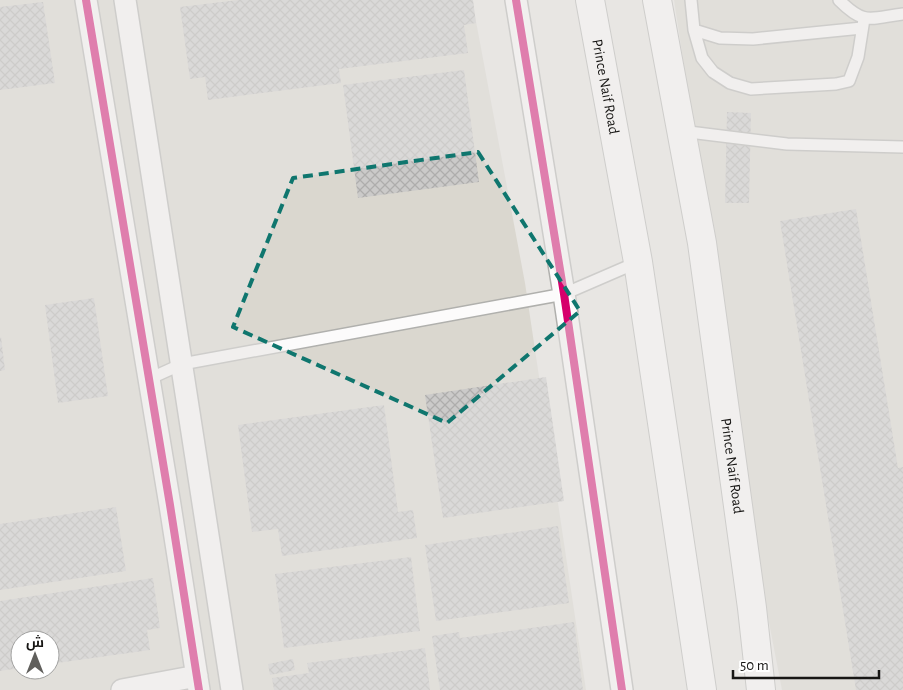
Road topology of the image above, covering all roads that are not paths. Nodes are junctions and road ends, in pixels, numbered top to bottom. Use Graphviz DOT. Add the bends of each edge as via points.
graph roads {
  1 [pos="86,0"];
  2 [pos="125,0"];
  3 [pos="516,0"];
  4 [pos="590,0"];
  5 [pos="657,0"];
  6 [pos="692,0"];
  7 [pos="839,0"];
  8 [pos="903,14"];
  9 [pos="863,23"];
  10 [pos="694,30"];
  11 [pos="681,131"];
  12 [pos="903,147"];
  13 [pos="638,262"];
  14 [pos="564,294"];
  15 [pos="182,364"];
  16 [pos="149,380"];
  17 [pos="198,683"];
  18 [pos="122,690"];
  19 [pos="232,690"];
  20 [pos="622,690"];
  21 [pos="702,690"];
  22 [pos="761,690"];
  1 -- 16 [label="street"];
  2 -- 15 [label="street"];
  3 -- 14 [label="street"];
  4 -- 13 [label="main road, Prince Naif Road"];
  5 -- 11 [label="main road, Prince Naif Road"];
  6 -- 10 [label="lane"];
  7 -- 9 [label="lane"];
  8 -- 9 [label="lane"];
  9 -- 10 [label="lane" via="753,39 720,38"];
  9 -- 10 [label="lane" via="858,57 849,81 751,89 730,83 713,72 702,58"];
  11 -- 12 [label="lane" via="787,144"];
  11 -- 22 [label="main road, Prince Naif Road" via="702,243"];
  13 -- 14 [label="lane"];
  13 -- 21 [label="main road, Prince Naif Road"];
  14 -- 15 [label="lane"];
  14 -- 20 [label="street"];
  15 -- 16 [label="lane"];
  15 -- 19 [label="street"];
  16 -- 17 [label="street"];
  17 -- 18 [label="street"];
}
